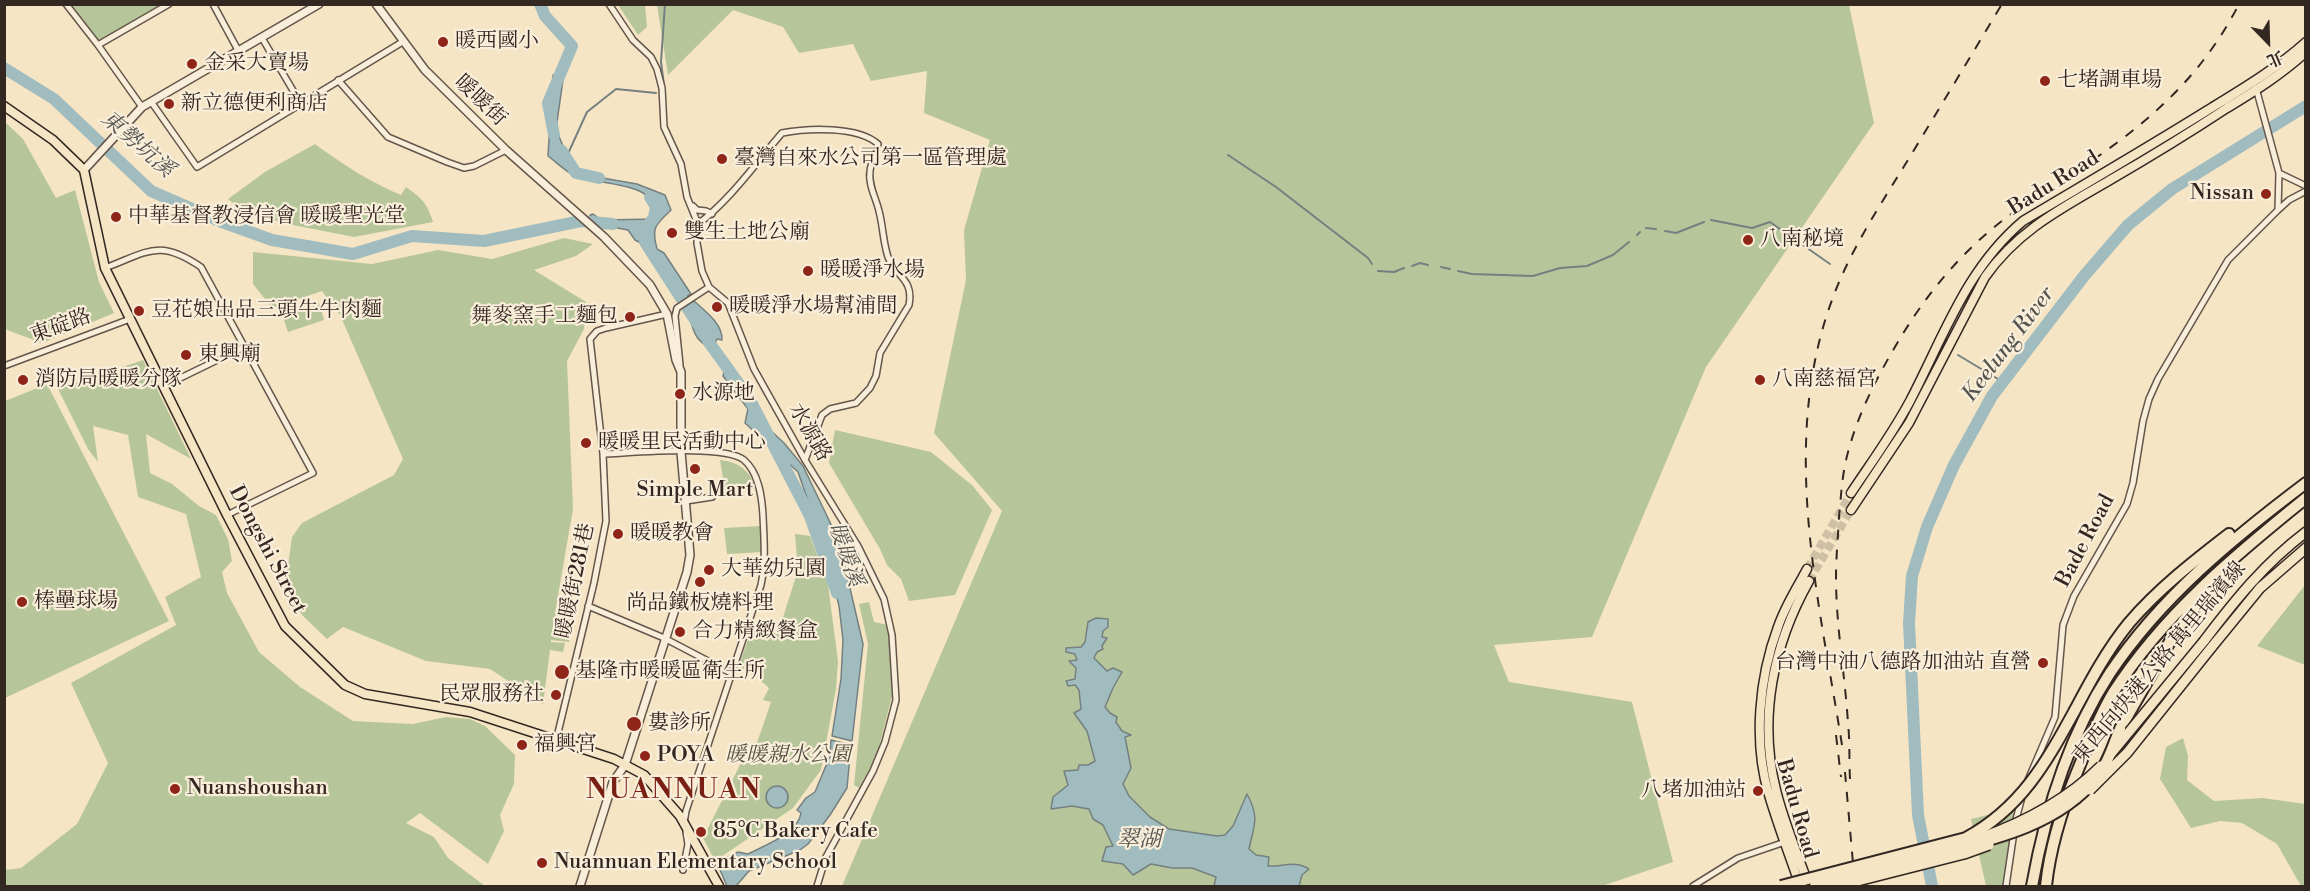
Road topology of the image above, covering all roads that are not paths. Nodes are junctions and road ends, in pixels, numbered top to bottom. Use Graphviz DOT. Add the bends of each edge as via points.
graph roads {
  1 [pos="66,4"];
  2 [pos="169,4"];
  3 [pos="213,4"];
  4 [pos="319,4"];
  5 [pos="376,4"];
  6 [pos="609,4"];
  7 [pos="262,39"];
  8 [pos="404,40"];
  9 [pos="2306,42"];
  10 [pos="98,45"];
  11 [pos="239,52"];
  12 [pos="2306,52"];
  13 [pos="338,80"];
  14 [pos="2255,85"];
  15 [pos="152,103"];
  16 [pos="301,104"];
  17 [pos="4,106"];
  18 [pos="142,107"];
  19 [pos="506,150"];
  20 [pos="87,167"];
  21 [pos="2279,172"];
  22 [pos="2306,186"];
  23 [pos="2306,191"];
  24 [pos="687,197"];
  25 [pos="2278,210"];
  26 [pos="712,214"];
  27 [pos="698,224"];
  28 [pos="105,268"];
  29 [pos="709,287"];
  30 [pos="667,314"];
  31 [pos="130,319"];
  32 [pos="244,347"];
  33 [pos="4,366"];
  34 [pos="681,372"];
  35 [pos="164,386"];
  36 [pos="681,452"];
  37 [pos="603,454"];
  38 [pos="804,460"];
  39 [pos="2306,483"];
  40 [pos="1851,493"];
  41 [pos="712,497"];
  42 [pos="2305,499"];
  43 [pos="686,501"];
  44 [pos="2282,501"];
  45 [pos="1851,510"];
  46 [pos="227,515"];
  47 [pos="2306,532"];
  48 [pos="2306,548"];
  49 [pos="1807,569"];
  50 [pos="1809,581"];
  51 [pos="588,606"];
  52 [pos="664,638"];
  53 [pos="2207,645"];
  54 [pos="731,673"];
  55 [pos="555,741"];
  56 [pos="625,765"];
  57 [pos="684,824"];
  58 [pos="1785,842"];
  59 [pos="683,870"];
  60 [pos="580,886"];
  61 [pos="719,886"];
  62 [pos="817,886"];
  63 [pos="1693,886"];
  64 [pos="1781,886"];
  65 [pos="1800,886"];
  66 [pos="1809,886"];
  67 [pos="1815,886"];
  68 [pos="1838,886"];
  69 [pos="2006,886"];
  70 [pos="2032,886"];
  71 [pos="2046,886"];
  1 -- 10 [label="street"];
  2 -- 10 [label="street"];
  3 -- 11 [label="street"];
  4 -- 7 [label="street"];
  5 -- 8 [label="street, 暖暖街"];
  6 -- 24 [label="street, 水源路" via="657,69 664,127 681,164"];
  7 -- 11 [label="street"];
  7 -- 16 [label="street"];
  8 -- 13 [label="street"];
  8 -- 19 [label="street, 暖暖街" via="425,70"];
  9 -- 14 [label="main road"];
  10 -- 18 [label="street"];
  11 -- 15 [label="street"];
  12 -- 14 [label="main road" via="2273,79"];
  13 -- 16 [label="street"];
  13 -- 19 [label="street" via="388,137 447,162 464,168 474,166"];
  14 -- 21 [label="street"];
  14 -- 40 [label="main road, Badu Road" via="2023,221 1994,249 1974,274 1909,403"];
  14 -- 45 [label="main road, Badu Road" via="2194,130 2049,216 1999,257 1984,277 1909,423"];
  15 -- 16 [label="street" via="196,167"];
  15 -- 18 [label="street"];
  17 -- 20 [label="main road"];
  18 -- 20 [label="street"];
  19 -- 30 [label="street, 暖暖街" via="604,237 650,285"];
  20 -- 28 [label="main road, Dongshi Street"];
  21 -- 22 [label="street"];
  21 -- 25 [label="street"];
  23 -- 25 [label="street, Bade Road"];
  24 -- 26 [label="street" via="697,210"];
  24 -- 27 [label="street, 水源路"];
  25 -- 69 [label="street, Bade Road" via="2228,260 2149,399 2127,504 2074,596 2063,625 2055,717 2022,798"];
  26 -- 27 [label="street"];
  26 -- 38 [label="street" via="782,133 837,130 871,138 878,144 870,180 889,258 909,284 909,305 880,353 876,376 864,397 822,415"];
  27 -- 29 [label="street, 水源路" via="702,271"];
  28 -- 31 [label="main road, Dongshi Street"];
  28 -- 32 [label="street" via="156,249 191,260 204,272"];
  29 -- 34 [label="street" via="677,308"];
  29 -- 38 [label="street, 水源路" via="728,303 754,369"];
  30 -- 34 [label="street, 暖暖街"];
  30 -- 37 [label="street, 暖暖街281巷" via="606,328 590,339"];
  31 -- 33 [label="street, 東碇路"];
  31 -- 35 [label="main road, Dongshi Street"];
  32 -- 35 [label="street"];
  32 -- 46 [label="street" via="313,472"];
  34 -- 36 [label="street, 暖暖街"];
  35 -- 46 [label="main road, Dongshi Street"];
  36 -- 37 [label="street"];
  36 -- 43 [label="street, 暖暖街"];
  36 -- 54 [label="street" via="739,456 752,469 759,486 765,565"];
  37 -- 51 [label="street, 暖暖街281巷" via="606,521"];
  38 -- 62 [label="street, 水源路" via="858,546 884,599 896,668 896,700 885,742 826,857"];
  39 -- 44 [label="highway"];
  41 -- 43 [label="street"];
  42 -- 67 [label="highway, bridge" via="2191,611 2120,729 2103,768 2073,800 2006,836"];
  42 -- 71 [label="highway" via="2178,610 2113,694 2071,788 2049,857"];
  43 -- 52 [label="street, 暖暖街" via="690,555"];
  44 -- 64 [label="highway, bridge" via="2262,509 2191,564 2129,623 2100,663 2036,778 1980,831 1966,838"];
  44 -- 70 [label="highway" via="2234,537 2181,588 2141,631 2110,674 2062,773"];
  46 -- 55 [label="main road, Dongshi Street" via="285,626 345,685 365,694 470,712"];
  47 -- 53 [label="highway, 東西向快速公路 萬里瑞濱線" via="2278,554 2236,598"];
  48 -- 53 [label="highway, 東西向快速公路 萬里瑞濱線"];
  49 -- 58 [label="main road, Badu Road" via="1778,626 1765,675 1760,720 1768,793"];
  50 -- 66 [label="main road, Badu Road" via="1785,629 1767,720 1776,791"];
  51 -- 52 [label="street"];
  51 -- 55 [label="street, 暖暖街281巷"];
  52 -- 54 [label="street"];
  52 -- 56 [label="street, 暖暖街"];
  53 -- 65 [label="highway, 東西向快速公路 萬里瑞濱線, bridge" via="2099,768 2061,800 2002,830 1968,842"];
  53 -- 68 [label="highway, 東西向快速公路 萬里瑞濱線, bridge" via="2114,768 2062,812 2029,830 1964,854"];
  54 -- 57 [label="street"];
  55 -- 56 [label="main road, Dongshi Street"];
  56 -- 57 [label="main road, Dongshi Street" via="644,775"];
  56 -- 60 [label="street, 暖暖街" via="613,782"];
  57 -- 59 [label="street" via="688,844"];
  57 -- 61 [label="main road, Dongshi Street"];
  58 -- 63 [label="street" via="1738,858"];
  58 -- 65 [label="main road, Badu Road"];
}
